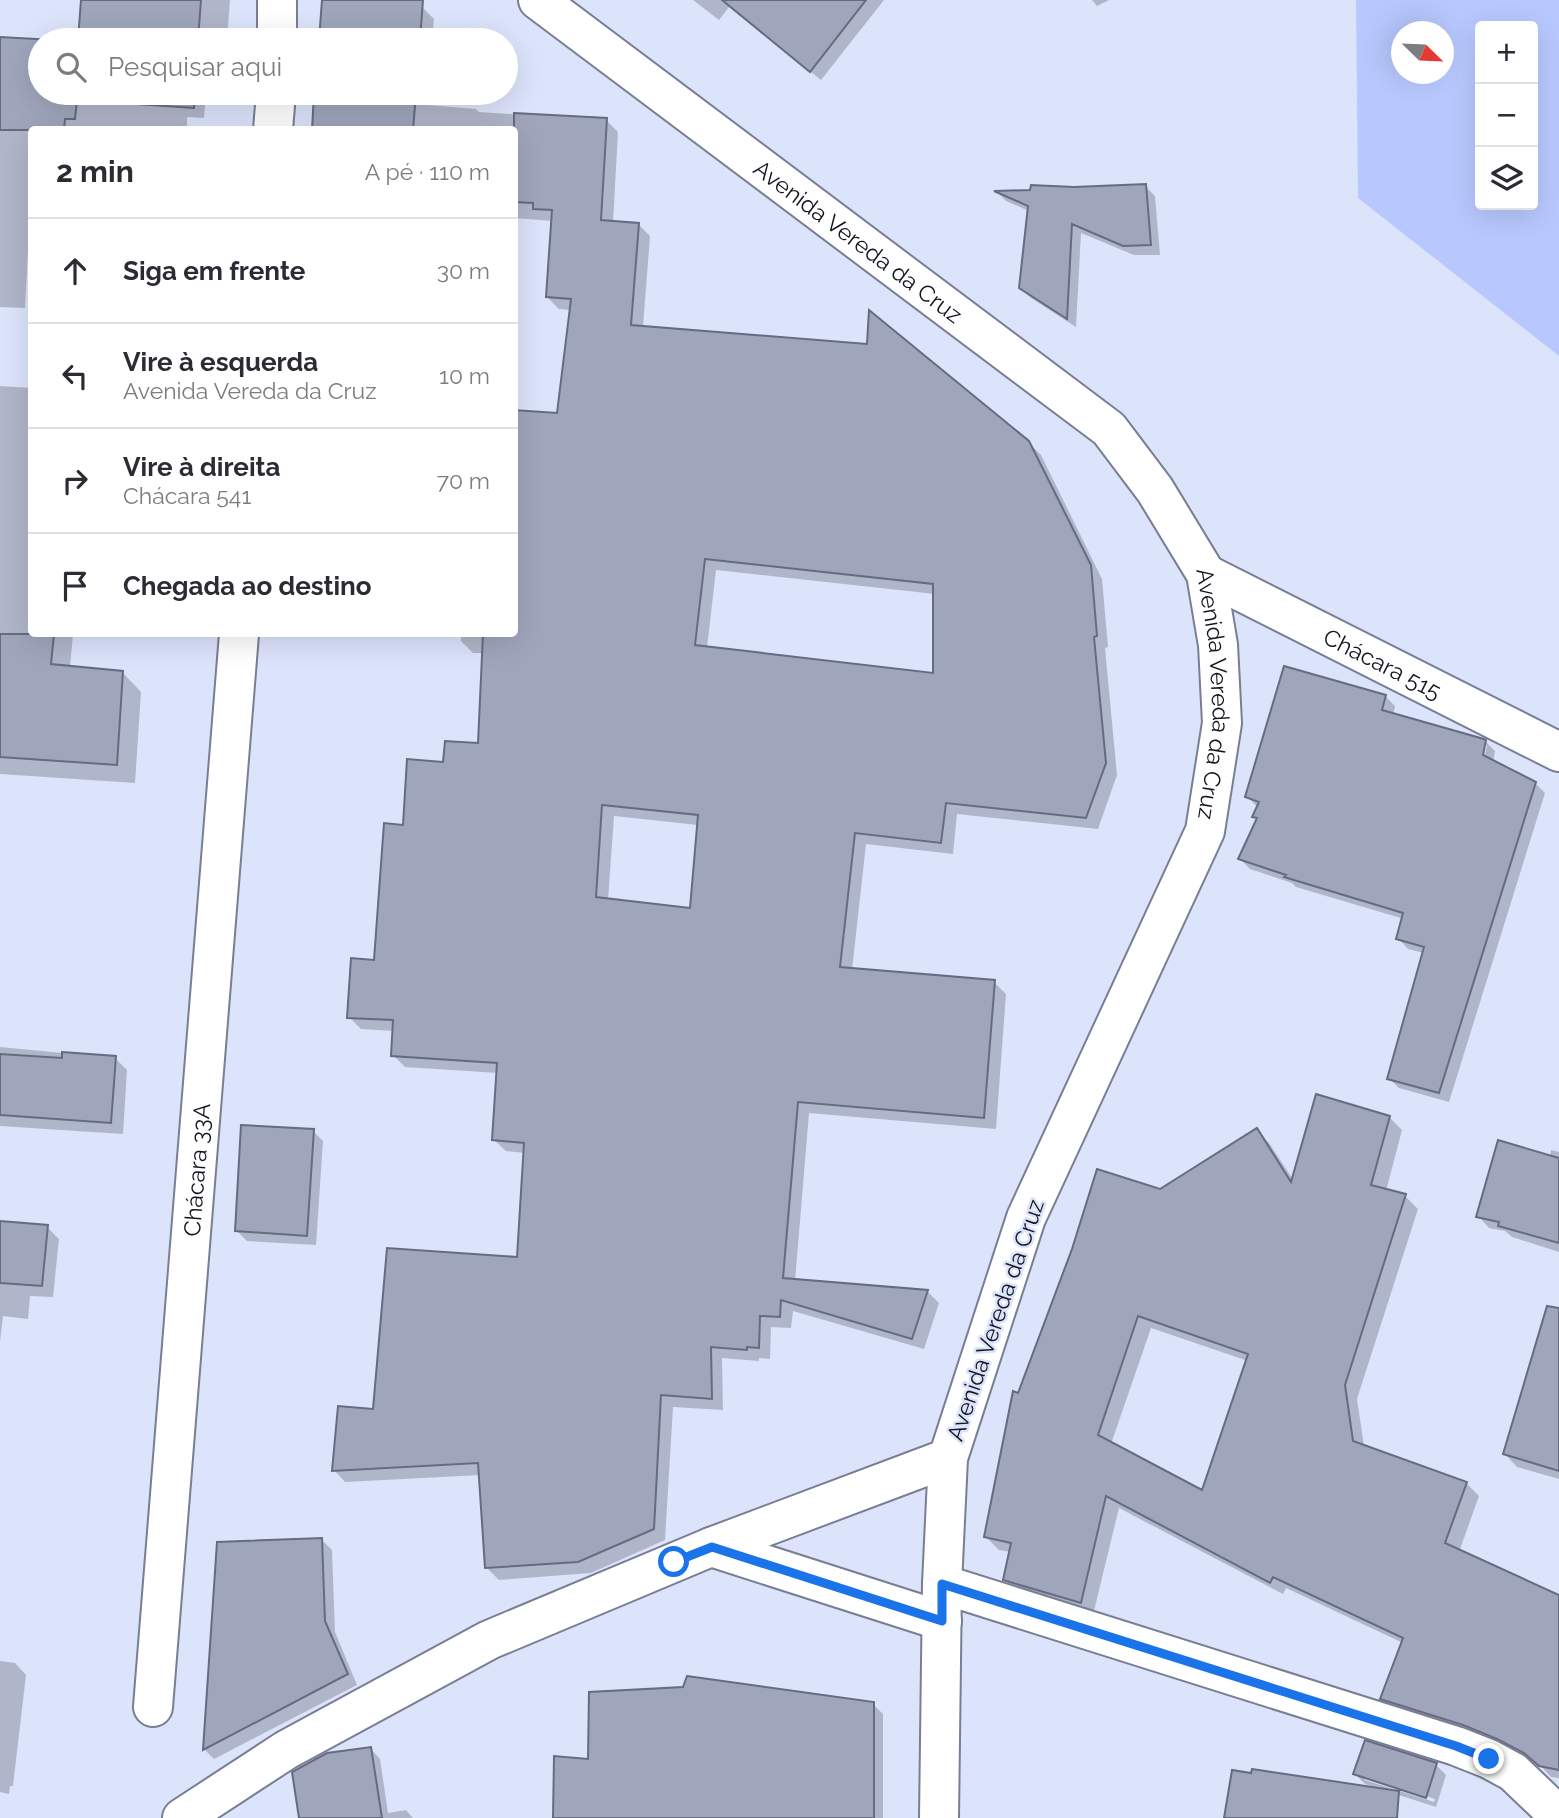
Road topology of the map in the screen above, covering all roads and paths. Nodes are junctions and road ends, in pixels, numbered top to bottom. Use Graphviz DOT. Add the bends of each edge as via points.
graph roads {
  1 [pos="276,0"];
  2 [pos="538,0"];
  3 [pos="277,28"];
  4 [pos="275,105"];
  5 [pos="273,126"];
  6 [pos="1206,574"];
  7 [pos="239,637"];
  8 [pos="1559,752"];
  9 [pos="948,1458"];
  10 [pos="712,1547"];
  11 [pos="942,1603"];
  12 [pos="153,1707"];
  13 [pos="1559,1816"];
  14 [pos="182,1818"];
  15 [pos="939,1818"];
  1 -- 3 [label="street"];
  2 -- 6 [label="street, Avenida Vereda da Cruz" via="1109,429 1155,490"];
  4 -- 5 [label="street"];
  6 -- 8 [label="street, Chácara 515"];
  6 -- 9 [label="street, Avenida Vereda da Cruz" via="1218,645 1222,723 1205,831 1026,1218"];
  7 -- 12 [label="street, Chácara 33A"];
  9 -- 10 [label="street"];
  9 -- 11 [label="street, Avenida Vereda da Cruz"];
  10 -- 11 [label="street"];
  10 -- 14 [label="street" via="489,1640 286,1750"];
  11 -- 13 [label="street" via="1456,1746 1513,1772"];
  11 -- 15 [label="street, Avenida Vereda da Cruz"];
}
